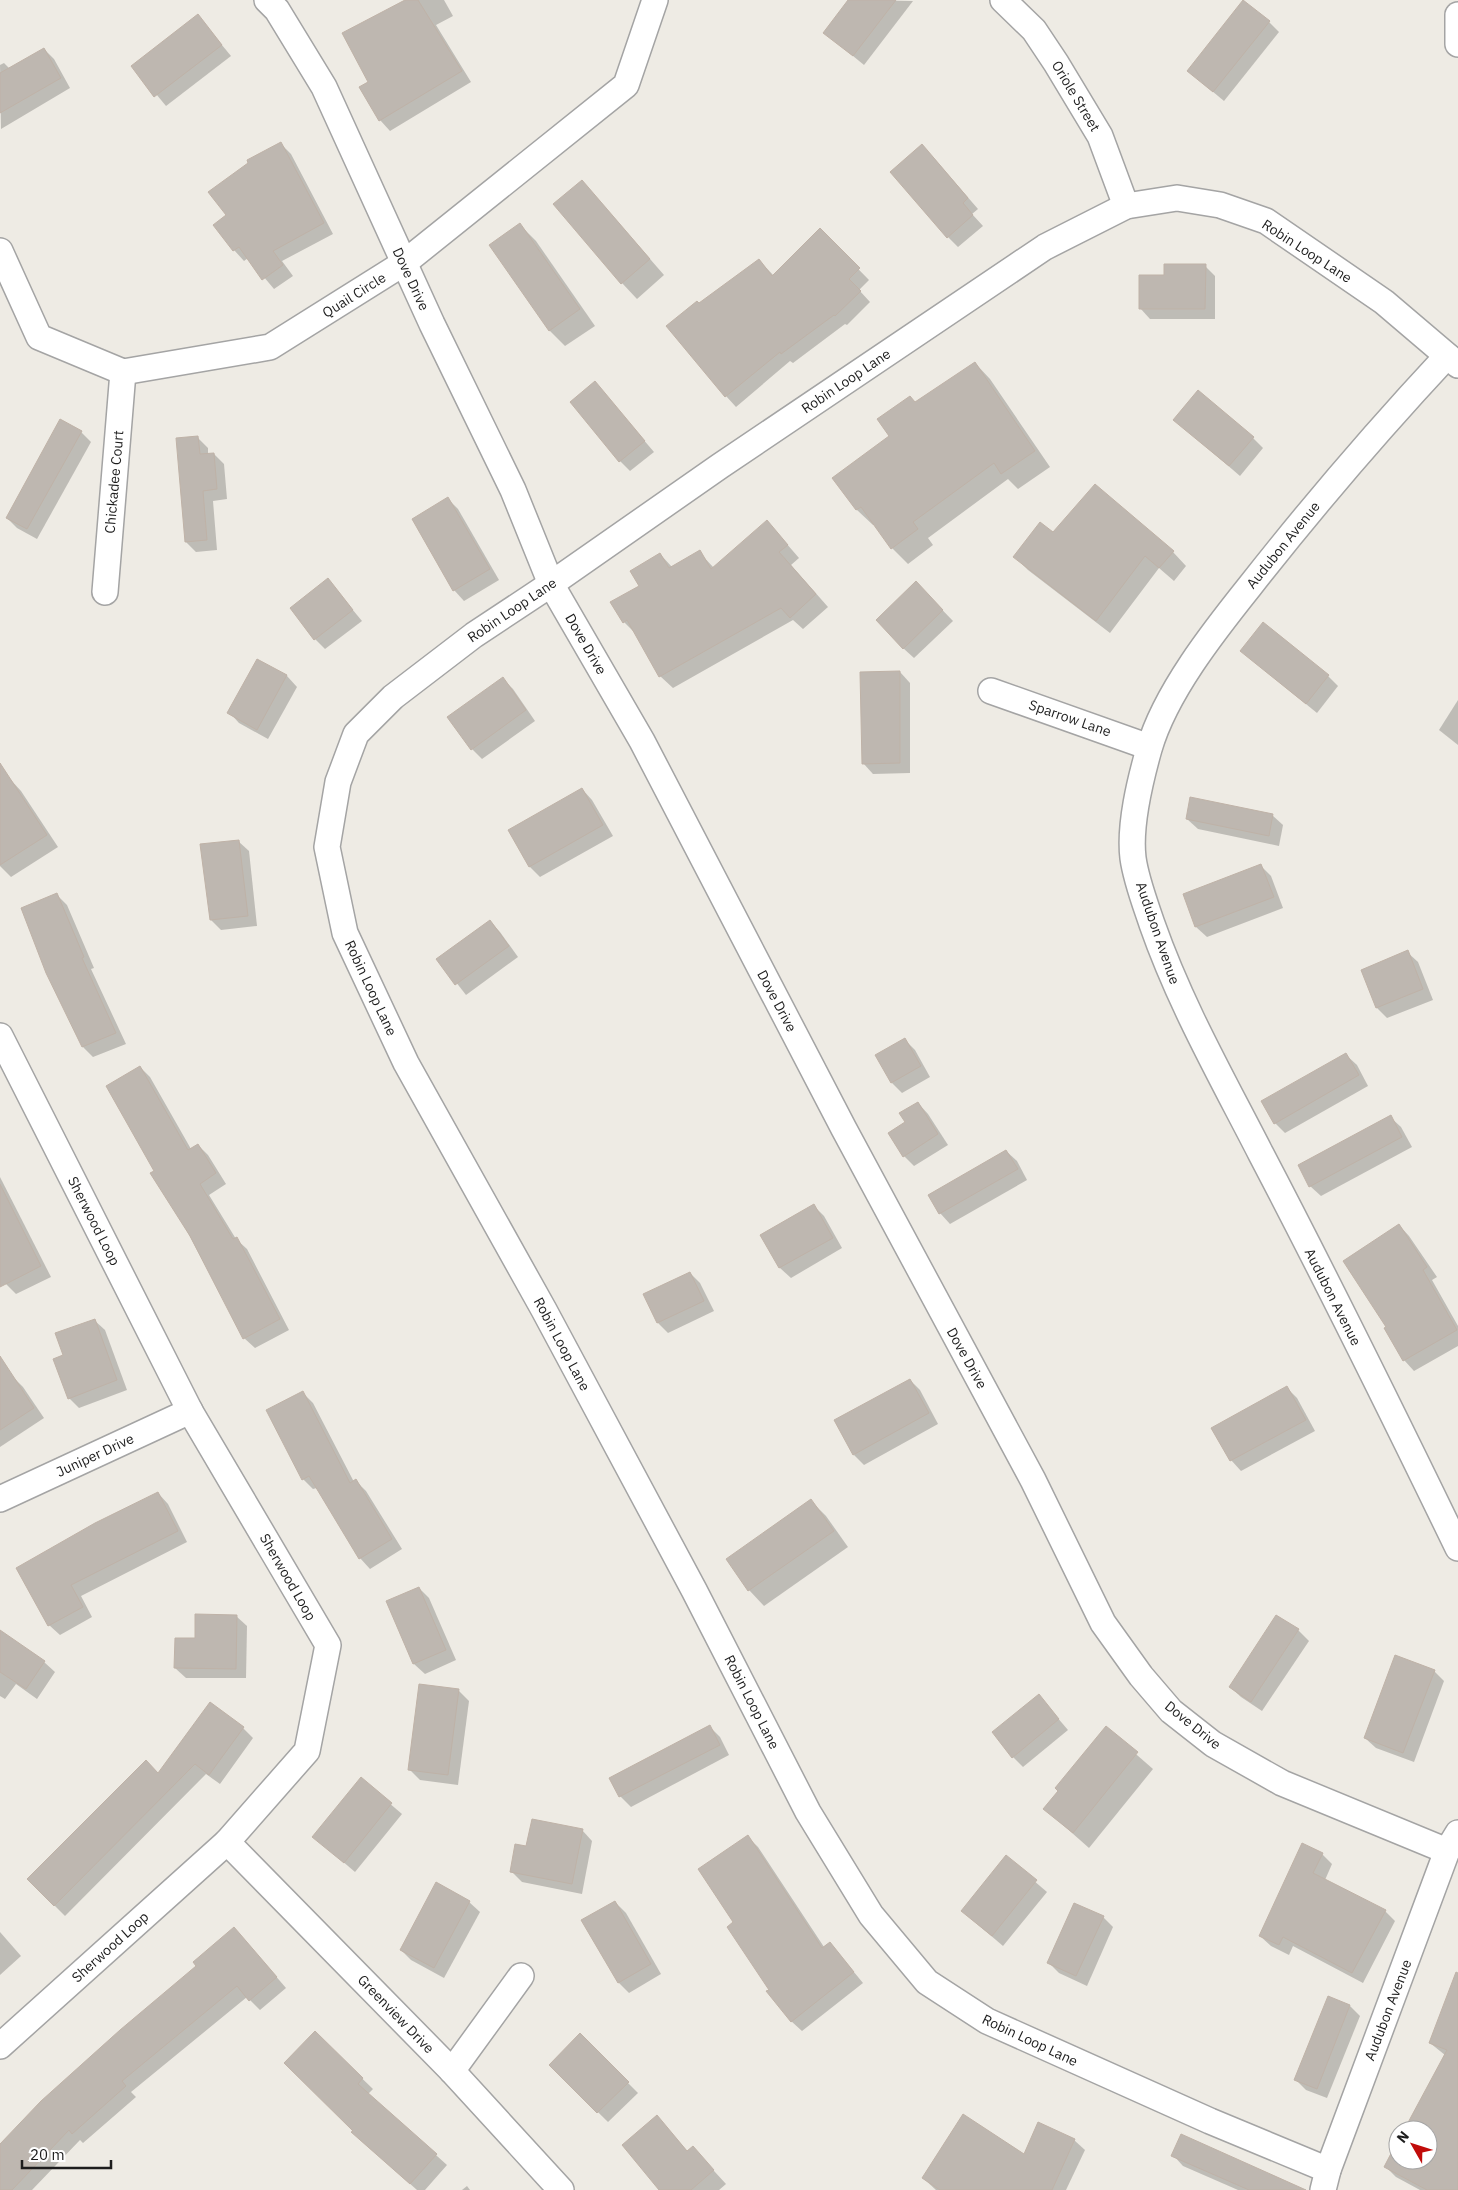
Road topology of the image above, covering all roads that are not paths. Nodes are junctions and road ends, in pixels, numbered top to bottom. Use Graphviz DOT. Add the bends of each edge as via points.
graph roads {
  1 [pos="267,0"];
  2 [pos="655,0"];
  3 [pos="1003,0"];
  4 [pos="1458,15"];
  5 [pos="1458,44"];
  6 [pos="1126,206"];
  7 [pos="0,251"];
  8 [pos="404,263"];
  9 [pos="1452,361"];
  10 [pos="123,372"];
  11 [pos="551,584"];
  12 [pos="105,592"];
  13 [pos="991,691"];
  14 [pos="1149,747"];
  15 [pos="0,1036"];
  16 [pos="190,1411"];
  17 [pos="0,1499"];
  18 [pos="1458,1548"];
  19 [pos="227,1842"];
  20 [pos="1453,1842"];
  21 [pos="521,1976"];
  22 [pos="0,2046"];
  23 [pos="452,2071"];
  24 [pos="1325,2180"];
  25 [pos="560,2190"];
  1 -- 8 [label="street, Dove Drive" via="277,10 324,87"];
  2 -- 8 [label="street, Quail Circle" via="626,85"];
  3 -- 6 [label="street, Oriole Street" via="1034,30 1100,136"];
  4 -- 5 [label="street"];
  6 -- 9 [label="street, Robin Loop Lane" via="1177,198 1220,205 1266,221 1384,302"];
  6 -- 11 [label="street, Robin Loop Lane" via="1045,247"];
  7 -- 10 [label="street" via="39,337"];
  8 -- 10 [label="street, Quail Circle" via="270,347"];
  8 -- 11 [label="street, Dove Drive" via="513,490"];
  9 -- 14 [label="street, Audubon Avenue" via="1405,400 1284,542 1209,638 1166,708"];
  10 -- 12 [label="street, Chickadee Court"];
  11 -- 20 [label="street, Dove Drive" via="634,727 862,1163 1033,1480 1103,1623 1141,1676 1171,1711 1213,1744 1282,1783"];
  11 -- 24 [label="street, Robin Loop Lane" via="474,635 393,697 356,734 338,782 327,847 345,934 406,1063 544,1310 808,1812 871,1915 927,1982 987,2021 1210,2121"];
  13 -- 14 [label="street, Sparrow Lane"];
  14 -- 18 [label="street, Audubon Avenue" via="1132,829 1133,859 1159,944 1207,1052 1414,1454"];
  15 -- 16 [label="street, Sherwood Loop"];
  16 -- 17 [label="street, Juniper Drive"];
  16 -- 19 [label="street, Sherwood Loop" via="328,1645 307,1751"];
  19 -- 22 [label="street, Sherwood Loop"];
  19 -- 23 [label="street, Greenview Drive"];
  20 -- 24 [label="street, Audubon Avenue"];
  21 -- 23 [label="street"];
  23 -- 25 [label="street, Greenview Drive"];
}
